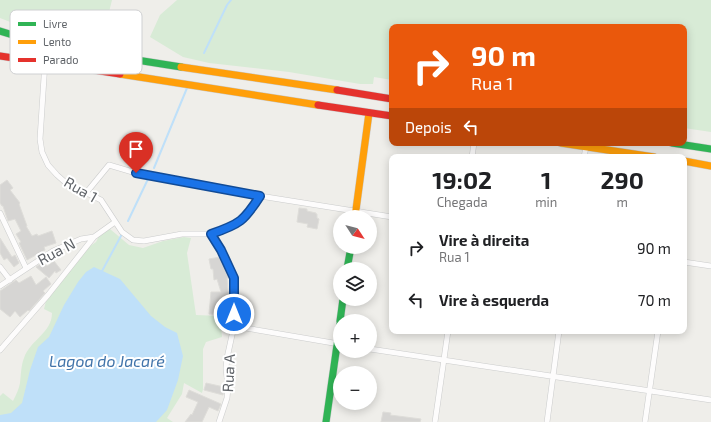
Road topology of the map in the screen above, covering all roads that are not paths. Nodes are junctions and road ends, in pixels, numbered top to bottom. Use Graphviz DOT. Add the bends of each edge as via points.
graph roads {
  1 [pos="0,30"];
  2 [pos="10,33"];
  3 [pos="0,56"];
  4 [pos="10,57"];
  5 [pos="142,61"];
  6 [pos="44,74"];
  7 [pos="121,74"];
  8 [pos="389,99"];
  9 [pos="369,113"];
  10 [pos="389,116"];
  11 [pos="687,145"];
  12 [pos="580,146"];
  13 [pos="586,147"];
  14 [pos="711,149"];
  15 [pos="585,154"];
  16 [pos="634,154"];
  17 [pos="687,162"];
  18 [pos="711,166"];
  19 [pos="86,193"];
  20 [pos="260,196"];
  21 [pos="334,210"];
  22 [pos="356,210"];
  23 [pos="0,214"];
  24 [pos="377,216"];
  25 [pos="389,217"];
  26 [pos="115,222"];
  27 [pos="211,234"];
  28 [pos="94,237"];
  29 [pos="687,262"];
  30 [pos="711,266"];
  31 [pos="0,267"];
  32 [pos="26,268"];
  33 [pos="10,280"];
  34 [pos="0,286"];
  35 [pos="234,326"];
  36 [pos="448,334"];
  37 [pos="559,334"];
  38 [pos="658,334"];
  39 [pos="333,343"];
  40 [pos="0,350"];
  41 [pos="377,350"];
  42 [pos="337,358"];
  43 [pos="444,360"];
  44 [pos="553,376"];
  45 [pos="650,390"];
  46 [pos="711,400"];
  47 [pos="220,422"];
  48 [pos="326,422"];
  49 [pos="435,422"];
  50 [pos="547,422"];
  51 [pos="645,422"];
  1 -- 2 [label="main road"];
  3 -- 4 [label="main road"];
  5 -- 8 [label="main road"];
  6 -- 19 [label="street, Rua 1" via="40,139 42,152 57,176"];
  7 -- 9 [label="main road"];
  9 -- 10 [label="main road"];
  9 -- 22 [label="main road"];
  11 -- 14 [label="main road"];
  12 -- 13 [label="main road"];
  13 -- 15 [label="street"];
  13 -- 16 [label="main road"];
  17 -- 18 [label="main road"];
  19 -- 20 [label="street" via="109,165 136,173"];
  19 -- 26 [label="street, Rua 1" via="101,200"];
  20 -- 21 [label="street"];
  20 -- 27 [label="street, Rua 1" via="239,223"];
  23 -- 32 [label="street"];
  24 -- 25 [label="street"];
  26 -- 27 [label="street, Rua 1" via="122,232 133,240 144,241 182,234"];
  26 -- 28 [label="street, Rua N"];
  27 -- 35 [label="street, Rua A" via="234,278"];
  28 -- 32 [label="street, Rua N" via="80,238 52,251"];
  28 -- 40 [label="street"];
  29 -- 30 [label="street"];
  31 -- 33 [label="street"];
  32 -- 33 [label="street, Rua N"];
  33 -- 34 [label="street, Rua N"];
  35 -- 39 [label="street"];
  35 -- 47 [label="street, Rua A" via="226,368 227,398"];
  36 -- 43 [label="street"];
  37 -- 44 [label="street"];
  38 -- 45 [label="street"];
  41 -- 43 [label="street"];
  42 -- 48 [label="main road"];
  43 -- 44 [label="street"];
  43 -- 49 [label="street"];
  44 -- 45 [label="street"];
  44 -- 50 [label="street"];
  45 -- 46 [label="street"];
  45 -- 51 [label="street"];
}
